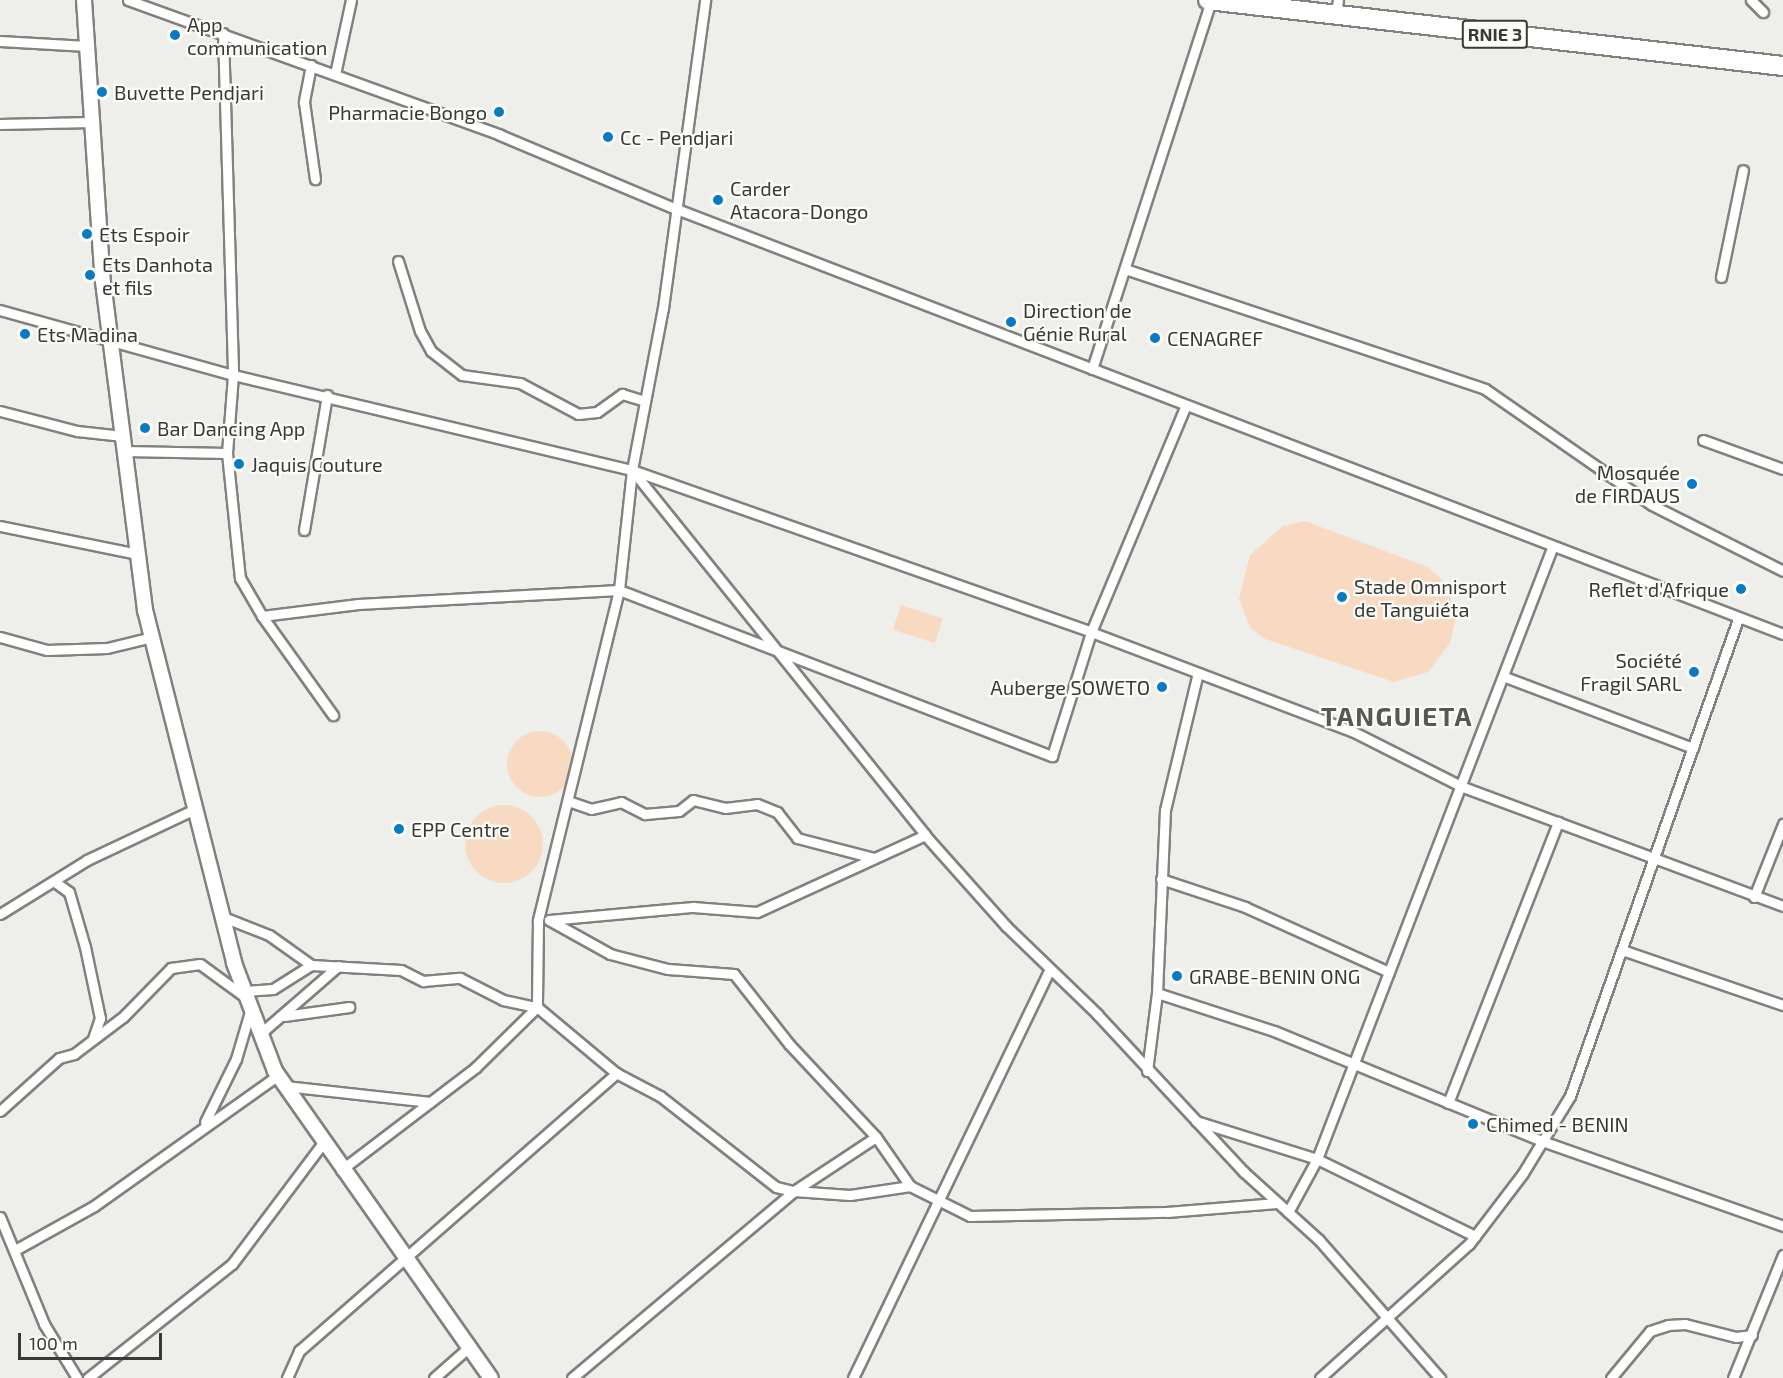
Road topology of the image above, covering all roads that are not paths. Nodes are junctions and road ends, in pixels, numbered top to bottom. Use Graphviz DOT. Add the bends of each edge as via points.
graph roads {
  1 [pos="84,0"];
  2 [pos="128,0"];
  3 [pos="351,0"];
  4 [pos="705,0"];
  5 [pos="1210,0"];
  6 [pos="1751,0"];
  7 [pos="1336,8"];
  8 [pos="1763,12"];
  9 [pos="223,33"];
  10 [pos="0,41"];
  11 [pos="87,46"];
  12 [pos="311,65"];
  13 [pos="1783,66"];
  14 [pos="335,74"];
  15 [pos="92,122"];
  16 [pos="0,124"];
  17 [pos="1743,170"];
  18 [pos="315,178"];
  19 [pos="674,208"];
  20 [pos="398,261"];
  21 [pos="1128,270"];
  22 [pos="1721,277"];
  23 [pos="0,310"];
  24 [pos="112,342"];
  25 [pos="1092,369"];
  26 [pos="233,375"];
  27 [pos="327,395"];
  28 [pos="645,401"];
  29 [pos="1186,405"];
  30 [pos="0,411"];
  31 [pos="123,436"];
  32 [pos="1703,440"];
  33 [pos="125,451"];
  34 [pos="227,453"];
  35 [pos="1783,469"];
  36 [pos="632,470"];
  37 [pos="0,526"];
  38 [pos="304,530"];
  39 [pos="1552,548"];
  40 [pos="138,554"];
  41 [pos="1783,571"];
  42 [pos="619,590"];
  43 [pos="262,616"];
  44 [pos="1738,619"];
  45 [pos="1091,632"];
  46 [pos="1783,634"];
  47 [pos="0,637"];
  48 [pos="152,638"];
  49 [pos="771,644"];
  50 [pos="1198,674"];
  51 [pos="1505,677"];
  52 [pos="333,715"];
  53 [pos="1693,748"];
  54 [pos="1464,787"];
  55 [pos="568,801"];
  56 [pos="195,809"];
  57 [pos="1558,822"];
  58 [pos="1783,824"];
  59 [pos="925,835"];
  60 [pos="1656,857"];
  61 [pos="875,858"];
  62 [pos="1161,879"];
  63 [pos="55,882"];
  64 [pos="1754,897"];
  65 [pos="1783,906"];
  66 [pos="0,914"];
  67 [pos="223,917"];
  68 [pos="549,920"];
  69 [pos="538,921"];
  70 [pos="1622,951"];
  71 [pos="311,965"];
  72 [pos="338,966"];
  73 [pos="1048,972"];
  74 [pos="1389,972"];
  75 [pos="1157,993"];
  76 [pos="248,999"];
  77 [pos="1783,1005"];
  78 [pos="349,1007"];
  79 [pos="537,1007"];
  80 [pos="284,1016"];
  81 [pos="261,1033"];
  82 [pos="92,1041"];
  83 [pos="1351,1065"];
  84 [pos="1147,1071"];
  85 [pos="616,1073"];
  86 [pos="281,1081"];
  87 [pos="430,1102"];
  88 [pos="1448,1103"];
  89 [pos="0,1111"];
  90 [pos="1194,1120"];
  91 [pos="204,1124"];
  92 [pos="876,1137"];
  93 [pos="1542,1141"];
  94 [pos="323,1143"];
  95 [pos="1317,1159"];
  96 [pos="341,1170"];
  97 [pos="910,1186"];
  98 [pos="794,1191"];
  99 [pos="938,1202"];
  100 [pos="1277,1203"];
  101 [pos="1288,1212"];
  102 [pos="0,1217"];
  103 [pos="1783,1226"];
  104 [pos="1475,1236"];
  105 [pos="15,1250"];
  106 [pos="1783,1255"];
  107 [pos="406,1258"];
  108 [pos="1385,1316"];
  109 [pos="1752,1335"];
  110 [pos="468,1348"];
  111 [pos="77,1378"];
  112 [pos="88,1378"];
  113 [pos="287,1378"];
  114 [pos="434,1378"];
  115 [pos="491,1378"];
  116 [pos="572,1378"];
  117 [pos="853,1378"];
  118 [pos="1320,1378"];
  119 [pos="1440,1378"];
  120 [pos="1611,1378"];
  121 [pos="1733,1378"];
  1 -- 11 [label="street"];
  2 -- 9 [label="street"];
  3 -- 14 [label="street"];
  4 -- 19 [label="street"];
  5 -- 7 [label="highway, RNIE 3"];
  5 -- 21 [label="street"];
  6 -- 8 [label="street"];
  7 -- 13 [label="highway, RNIE 3"];
  9 -- 12 [label="street"];
  9 -- 26 [label="street"];
  10 -- 11 [label="street"];
  11 -- 15 [label="street"];
  12 -- 14 [label="street"];
  12 -- 18 [label="street" via="304,102"];
  14 -- 19 [label="street" via="500,135"];
  15 -- 16 [label="street"];
  15 -- 24 [label="street"];
  17 -- 22 [label="street"];
  19 -- 25 [label="street"];
  19 -- 28 [label="street"];
  20 -- 28 [label="street" via="420,331 431,351 462,375 520,383 578,414 597,412 622,394"];
  21 -- 25 [label="street"];
  21 -- 41 [label="street" via="1485,389 1652,505"];
  23 -- 24 [label="street"];
  24 -- 26 [label="street"];
  24 -- 31 [label="street"];
  25 -- 29 [label="street"];
  26 -- 27 [label="street"];
  26 -- 34 [label="street"];
  27 -- 36 [label="street"];
  27 -- 38 [label="street"];
  28 -- 36 [label="street"];
  29 -- 39 [label="street"];
  29 -- 45 [label="street"];
  30 -- 31 [label="street" via="77,431"];
  31 -- 33 [label="street"];
  32 -- 35 [label="street"];
  33 -- 34 [label="street"];
  33 -- 40 [label="street"];
  34 -- 43 [label="street" via="240,578"];
  36 -- 42 [label="street"];
  36 -- 45 [label="street"];
  36 -- 49 [label="street"];
  37 -- 40 [label="street"];
  39 -- 44 [label="street"];
  39 -- 51 [label="street"];
  40 -- 48 [label="street"];
  42 -- 43 [label="street" via="358,604"];
  42 -- 49 [label="street"];
  42 -- 55 [label="street"];
  43 -- 52 [label="street"];
  44 -- 46 [label="street"];
  44 -- 53 [label="street"];
  45 -- 49 [label="street" via="1052,756"];
  45 -- 50 [label="street"];
  47 -- 48 [label="street" via="47,650 107,648"];
  48 -- 56 [label="street"];
  49 -- 59 [label="street"];
  50 -- 54 [label="street" via="1352,731"];
  50 -- 62 [label="street" via="1165,810"];
  51 -- 53 [label="street"];
  51 -- 54 [label="street"];
  53 -- 60 [label="street"];
  54 -- 57 [label="street"];
  54 -- 74 [label="street"];
  55 -- 61 [label="street" via="591,808 621,802 645,814 679,811 693,800 725,808 758,804 777,812 797,838"];
  55 -- 69 [label="street"];
  56 -- 63 [label="street" via="87,860"];
  56 -- 67 [label="street"];
  57 -- 60 [label="street"];
  57 -- 88 [label="street"];
  58 -- 64 [label="street"];
  59 -- 61 [label="street"];
  59 -- 73 [label="street"];
  60 -- 64 [label="street"];
  60 -- 70 [label="street"];
  61 -- 68 [label="street" via="757,912 693,908"];
  62 -- 74 [label="street" via="1245,907"];
  62 -- 75 [label="street"];
  63 -- 66 [label="street"];
  63 -- 82 [label="street" via="69,892 85,948 100,1018"];
  64 -- 65 [label="street"];
  67 -- 71 [label="street" via="269,935"];
  67 -- 76 [label="street"];
  68 -- 69 [label="street"];
  68 -- 92 [label="street" via="610,954 668,969 734,974 789,1044"];
  69 -- 79 [label="street"];
  70 -- 77 [label="street"];
  70 -- 93 [label="street" via="1570,1096"];
  71 -- 72 [label="street"];
  71 -- 76 [label="street" via="273,989"];
  72 -- 79 [label="street" via="401,970 423,981 460,978 503,1000"];
  72 -- 80 [label="street"];
  73 -- 84 [label="street" via="1097,1014"];
  73 -- 99 [label="street"];
  74 -- 83 [label="street"];
  75 -- 83 [label="street" via="1274,1031"];
  75 -- 84 [label="street"];
  76 -- 81 [label="street"];
  76 -- 82 [label="street" via="200,964 171,968"];
  76 -- 91 [label="street" via="236,1059"];
  78 -- 80 [label="street"];
  79 -- 85 [label="street"];
  79 -- 87 [label="street" via="476,1067"];
  80 -- 81 [label="street"];
  81 -- 86 [label="street"];
  82 -- 89 [label="street" via="59,1058"];
  83 -- 88 [label="street"];
  83 -- 95 [label="street"];
  84 -- 90 [label="street"];
  85 -- 98 [label="street" via="660,1096 776,1187"];
  85 -- 107 [label="street"];
  86 -- 87 [label="street"];
  86 -- 91 [label="street"];
  86 -- 94 [label="street"];
  87 -- 96 [label="street"];
  88 -- 93 [label="street"];
  90 -- 95 [label="street"];
  90 -- 100 [label="street"];
  91 -- 105 [label="street" via="94,1206"];
  92 -- 97 [label="street"];
  92 -- 98 [label="street"];
  93 -- 103 [label="street"];
  93 -- 104 [label="street"];
  94 -- 96 [label="street"];
  94 -- 112 [label="street" via="232,1264"];
  95 -- 101 [label="street"];
  95 -- 104 [label="street"];
  96 -- 107 [label="street"];
  97 -- 98 [label="street" via="850,1195"];
  97 -- 99 [label="street"];
  98 -- 116 [label="street"];
  99 -- 100 [label="street" via="970,1216 1167,1212"];
  99 -- 117 [label="street"];
  100 -- 101 [label="street"];
  101 -- 108 [label="street"];
  102 -- 105 [label="street"];
  104 -- 108 [label="street"];
  105 -- 111 [label="street" via="44,1324"];
  106 -- 109 [label="street"];
  107 -- 110 [label="street"];
  107 -- 113 [label="street" via="299,1351"];
  108 -- 118 [label="street"];
  108 -- 119 [label="street"];
  109 -- 120 [label="street" via="1736,1337 1685,1324 1668,1325 1650,1331"];
  109 -- 121 [label="street"];
  110 -- 114 [label="street"];
  110 -- 115 [label="street"];
}
